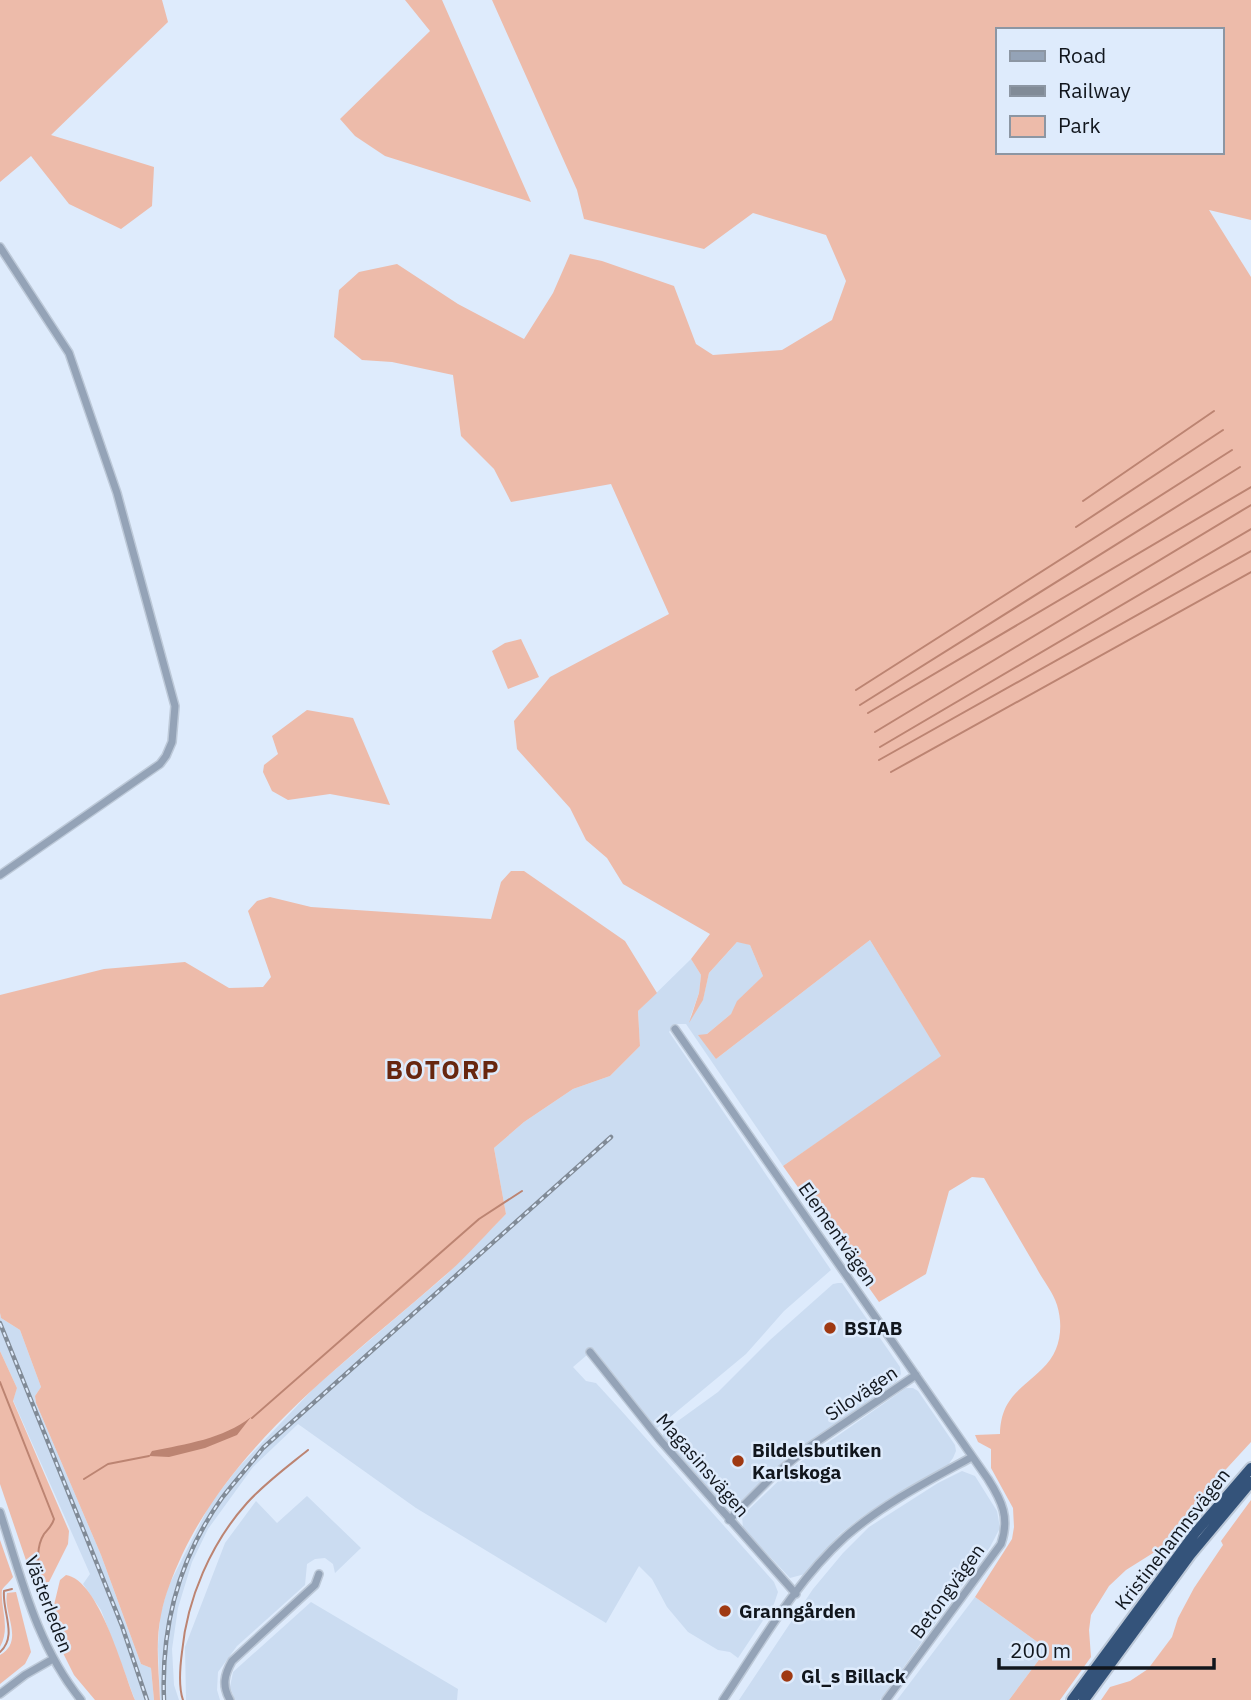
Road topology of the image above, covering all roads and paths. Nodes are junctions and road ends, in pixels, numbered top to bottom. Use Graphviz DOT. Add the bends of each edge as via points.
graph roads {
  1 [pos="0,247"];
  2 [pos="0,875"];
  3 [pos="675,1029"];
  4 [pos="590,1352"];
  5 [pos="916,1375"];
  6 [pos="972,1457"];
  7 [pos="1251,1468"];
  8 [pos="1251,1482"];
  9 [pos="0,1512"];
  10 [pos="729,1520"];
  11 [pos="318,1574"];
  12 [pos="796,1594"];
  13 [pos="53,1659"];
  14 [pos="0,1694"];
  15 [pos="81,1700"];
  16 [pos="230,1700"];
  17 [pos="723,1700"];
  18 [pos="886,1700"];
  19 [pos="1072,1700"];
  20 [pos="1084,1700"];
  1 -- 2 [label="street" via="69,353 80,382 117,493 175,715 172,742 160,764"];
  3 -- 5 [label="street, Elementvägen"];
  4 -- 10 [label="street, Magasinsvägen"];
  5 -- 6 [label="street, Elementvägen"];
  5 -- 10 [label="street, Silovägen" via="806,1449"];
  6 -- 12 [label="street" via="860,1525 827,1555"];
  6 -- 18 [label="street, Betongvägen" via="1001,1499 1004,1534 994,1555"];
  7 -- 19 [label="highway, Kristinehamnsvägen" via="1195,1533"];
  8 -- 20 [label="highway, Kristinehamnsvägen" via="1190,1555"];
  9 -- 13 [label="street, Västerleden"];
  10 -- 12 [label="street, Magasinsvägen"];
  11 -- 16 [label="street" via="316,1585 232,1661 224,1681"];
  12 -- 17 [label="street"];
  13 -- 14 [label="street"];
  13 -- 15 [label="street, Västerleden"];
}
